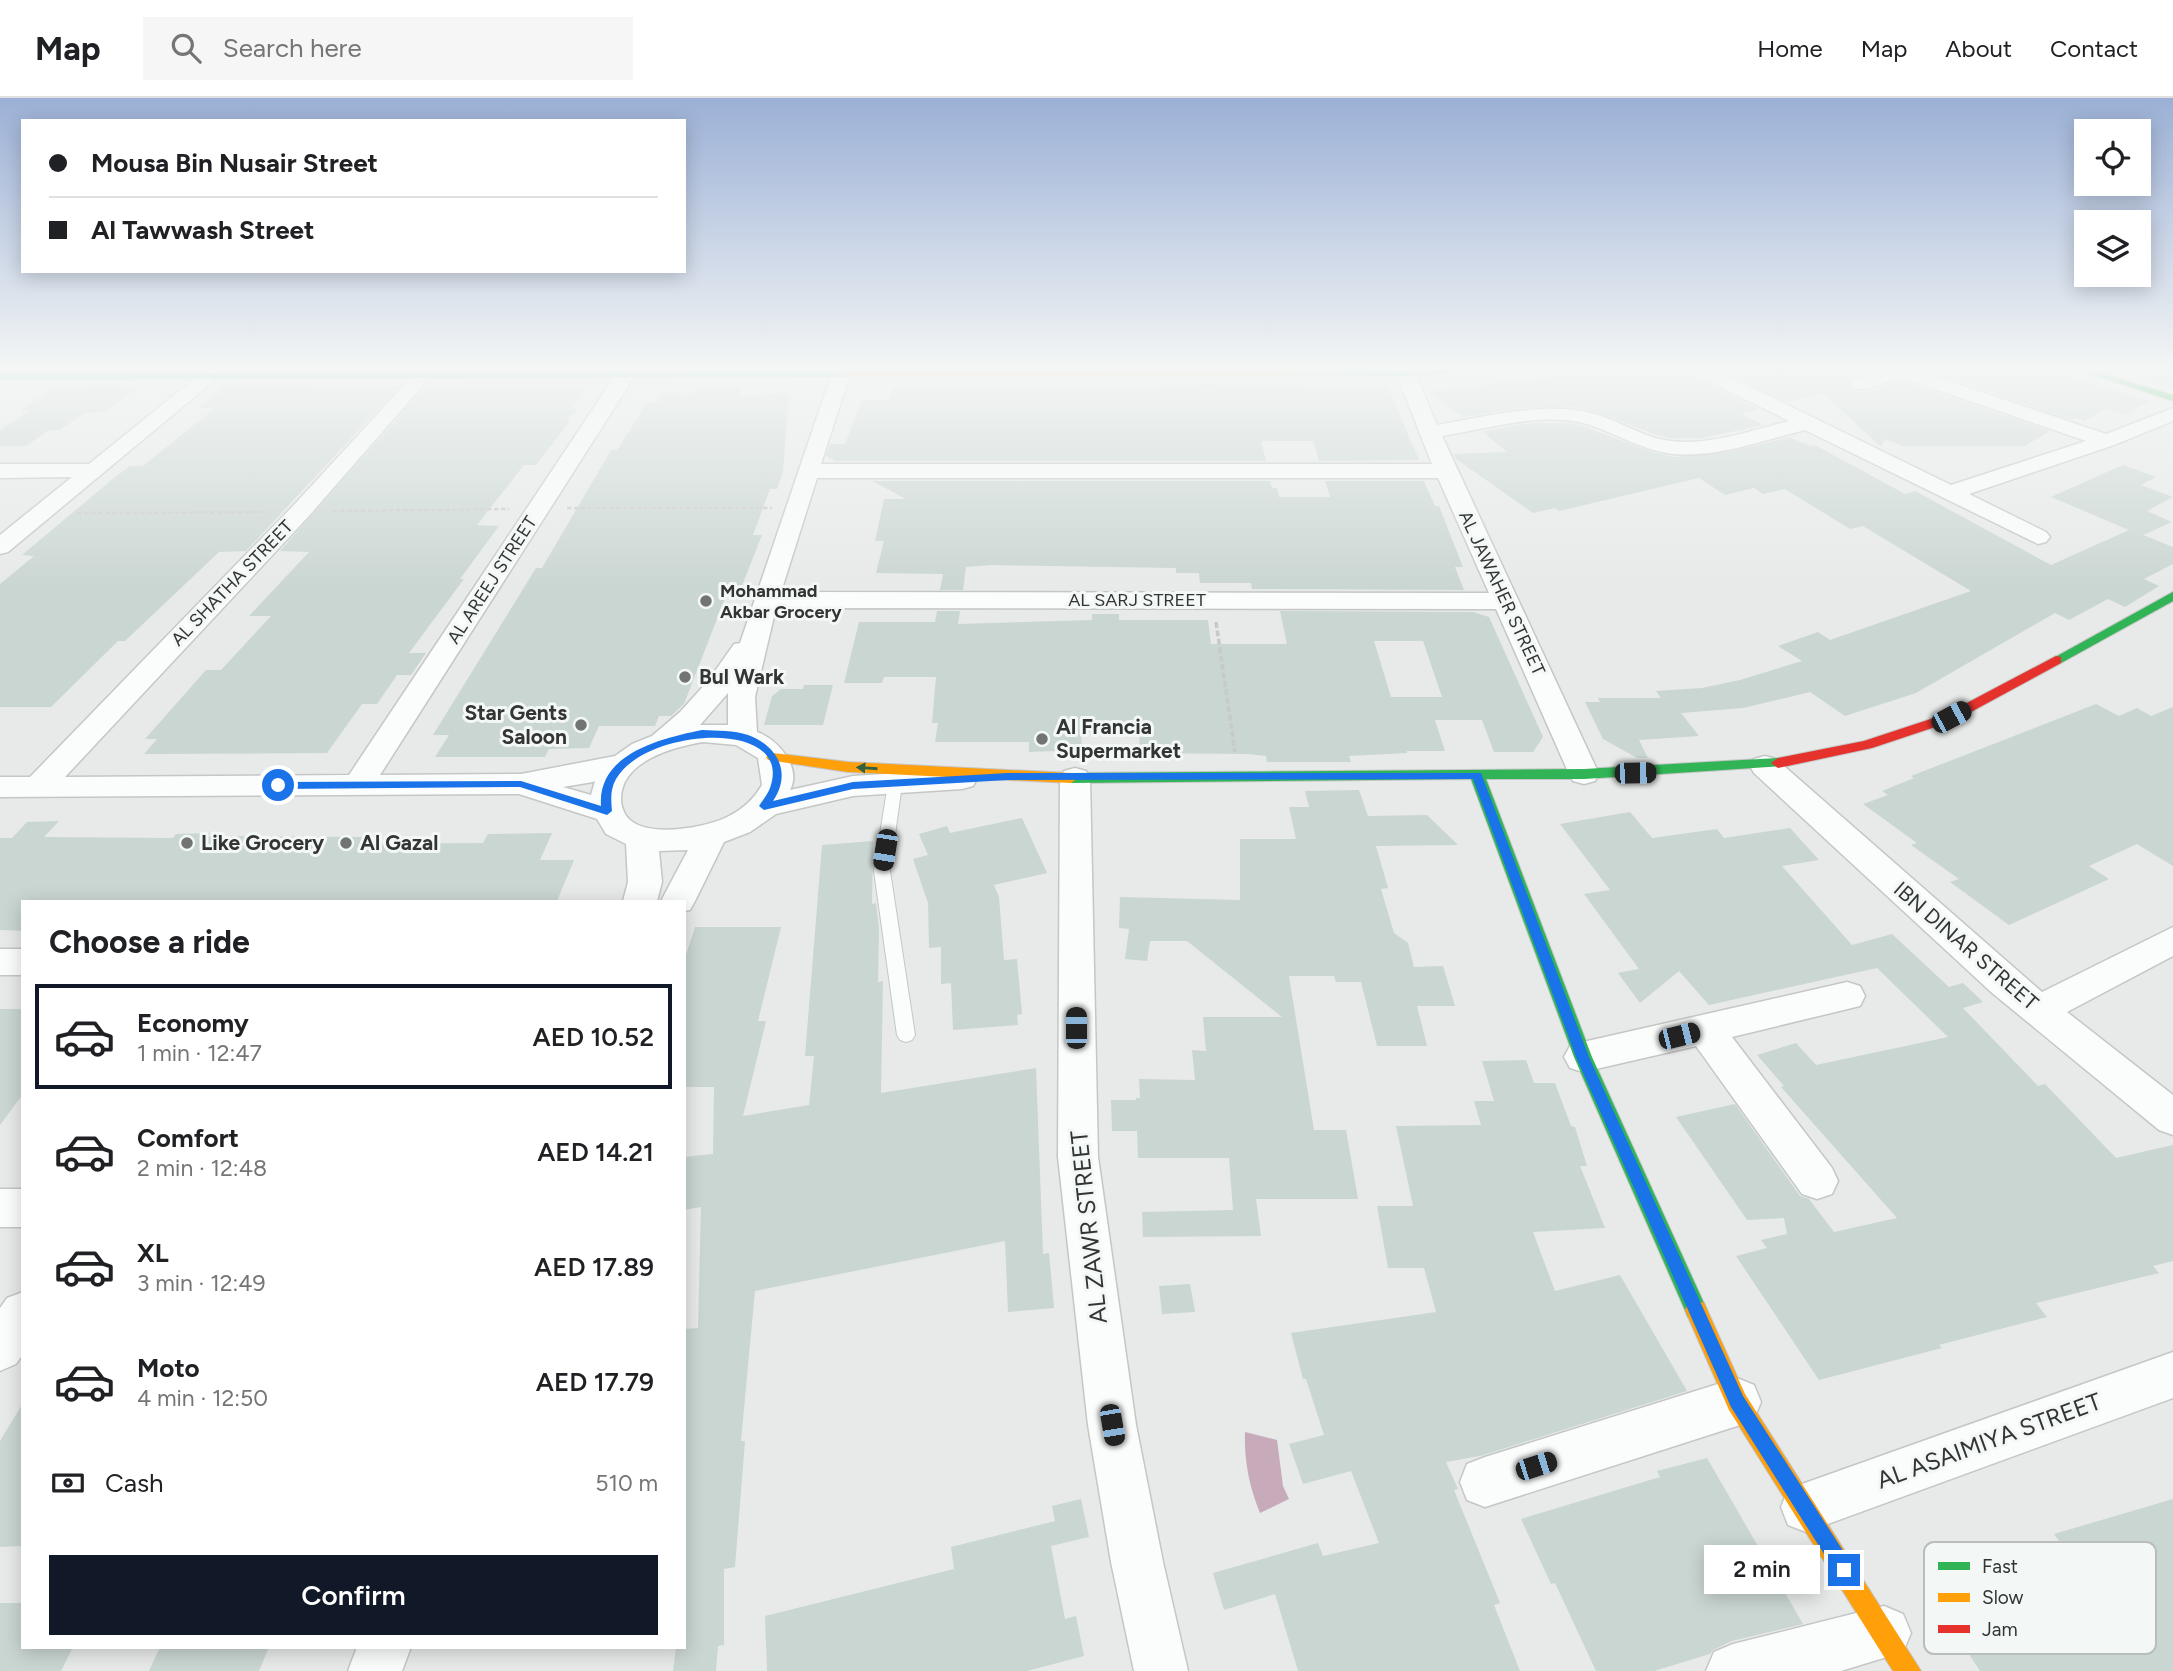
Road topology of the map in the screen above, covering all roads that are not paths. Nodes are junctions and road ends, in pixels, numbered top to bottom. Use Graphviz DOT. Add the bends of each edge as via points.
graph roads {
  1 [pos="127,443"];
  2 [pos="361,443"];
  3 [pos="581,443"];
  4 [pos="819,443"];
  5 [pos="1435,443"];
  6 [pos="1652,443"];
  7 [pos="1721,443"];
  8 [pos="1849,443"];
  9 [pos="2101,443"];
  10 [pos="94,470"];
  11 [pos="0,471"];
  12 [pos="810,471"];
  13 [pos="1446,471"];
  14 [pos="1951,493"];
  15 [pos="2038,537"];
  16 [pos="0,547"];
  17 [pos="2173,596"];
  18 [pos="1507,601"];
  19 [pos="763,612"];
  20 [pos="743,737"];
  21 [pos="659,742"];
  22 [pos="773,757"];
  23 [pos="625,762"];
  24 [pos="1765,766"];
  25 [pos="1584,774"];
  26 [pos="1477,775"];
  27 [pos="1008,776"];
  28 [pos="1075,778"];
  29 [pos="521,784"];
  30 [pos="895,784"];
  31 [pos="358,785"];
  32 [pos="0,787"];
  33 [pos="38,787"];
  34 [pos="764,806"];
  35 [pos="607,811"];
  36 [pos="710,836"];
  37 [pos="642,838"];
  38 [pos="640,900"];
  39 [pos="678,900"];
  40 [pos="2173,940"];
  41 [pos="21,961"];
  42 [pos="0,962"];
  43 [pos="1847,996"];
  44 [pos="2039,1010"];
  45 [pos="1705,1029"];
  46 [pos="906,1035"];
  47 [pos="1583,1057"];
  48 [pos="2173,1118"];
  49 [pos="1817,1181"];
  50 [pos="0,1208"];
  51 [pos="21,1208"];
  52 [pos="21,1316"];
  53 [pos="0,1348"];
  54 [pos="2173,1375"];
  55 [pos="1737,1402"];
  56 [pos="1485,1482"];
  57 [pos="1805,1507"];
  58 [pos="383,1649"];
  59 [pos="1896,1652"];
  60 [pos="374,1671"];
  61 [pos="1161,1671"];
  62 [pos="1733,1671"];
  1 -- 10 [label="street"];
  2 -- 33 [label="street, AL SHATHA STREET"];
  3 -- 31 [label="street, AL AREEJ STREET"];
  4 -- 12 [label="street"];
  5 -- 13 [label="street, AL JAWAHER STREET"];
  6 -- 7 [label="street" via="1697,449"];
  8 -- 14 [label="street"];
  9 -- 14 [label="street"];
  10 -- 11 [label="street"];
  10 -- 16 [label="street"];
  12 -- 13 [label="street"];
  12 -- 19 [label="street"];
  13 -- 18 [label="street, AL JAWAHER STREET"];
  14 -- 15 [label="street"];
  17 -- 24 [label="street" via="1951,717 1867,745"];
  18 -- 19 [label="street, AL SARJ STREET" via="1213,600"];
  18 -- 25 [label="street, AL JAWAHER STREET"];
  19 -- 20 [label="street" via="741,697"];
  19 -- 21 [label="street" via="708,703"];
  20 -- 21 [label="street" via="702,733"];
  20 -- 22 [label="street"];
  21 -- 23 [label="street"];
  27 -- 22 [label="street, one-way" via="827,765"];
  22 -- 34 [label="street" via="778,772 775,789"];
  23 -- 29 [label="street"];
  23 -- 35 [label="street" via="611,778 605,795"];
  24 -- 25 [label="street"];
  24 -- 44 [label="street, IBN DINAR STREET"];
  25 -- 26 [label="street"];
  26 -- 28 [label="street"];
  26 -- 47 [label="street"];
  27 -- 28 [label="street"];
  27 -- 30 [label="street"];
  28 -- 61 [label="street, AL ZAWR STREET" via="1078,1157 1112,1425"];
  29 -- 31 [label="street"];
  29 -- 35 [label="street"];
  30 -- 34 [label="street" via="828,789"];
  30 -- 46 [label="lane" via="882,871"];
  31 -- 33 [label="street"];
  32 -- 33 [label="street"];
  34 -- 36 [label="street" via="732,829"];
  35 -- 37 [label="street" via="620,827"];
  36 -- 37 [label="street" via="663,842"];
  36 -- 39 [label="street"];
  37 -- 38 [label="street" via="645,882"];
  40 -- 44 [label="street"];
  41 -- 42 [label="street"];
  43 -- 45 [label="street"];
  44 -- 48 [label="street, IBN DINAR STREET"];
  45 -- 47 [label="street"];
  45 -- 49 [label="street"];
  47 -- 55 [label="street"];
  50 -- 51 [label="street"];
  52 -- 53 [label="street"];
  54 -- 57 [label="street, AL ASAIMIYA STREET"];
  55 -- 56 [label="street"];
  55 -- 57 [label="street"];
  57 -- 59 [label="street"];
  58 -- 60 [label="street"];
  59 -- 62 [label="street"];
}
